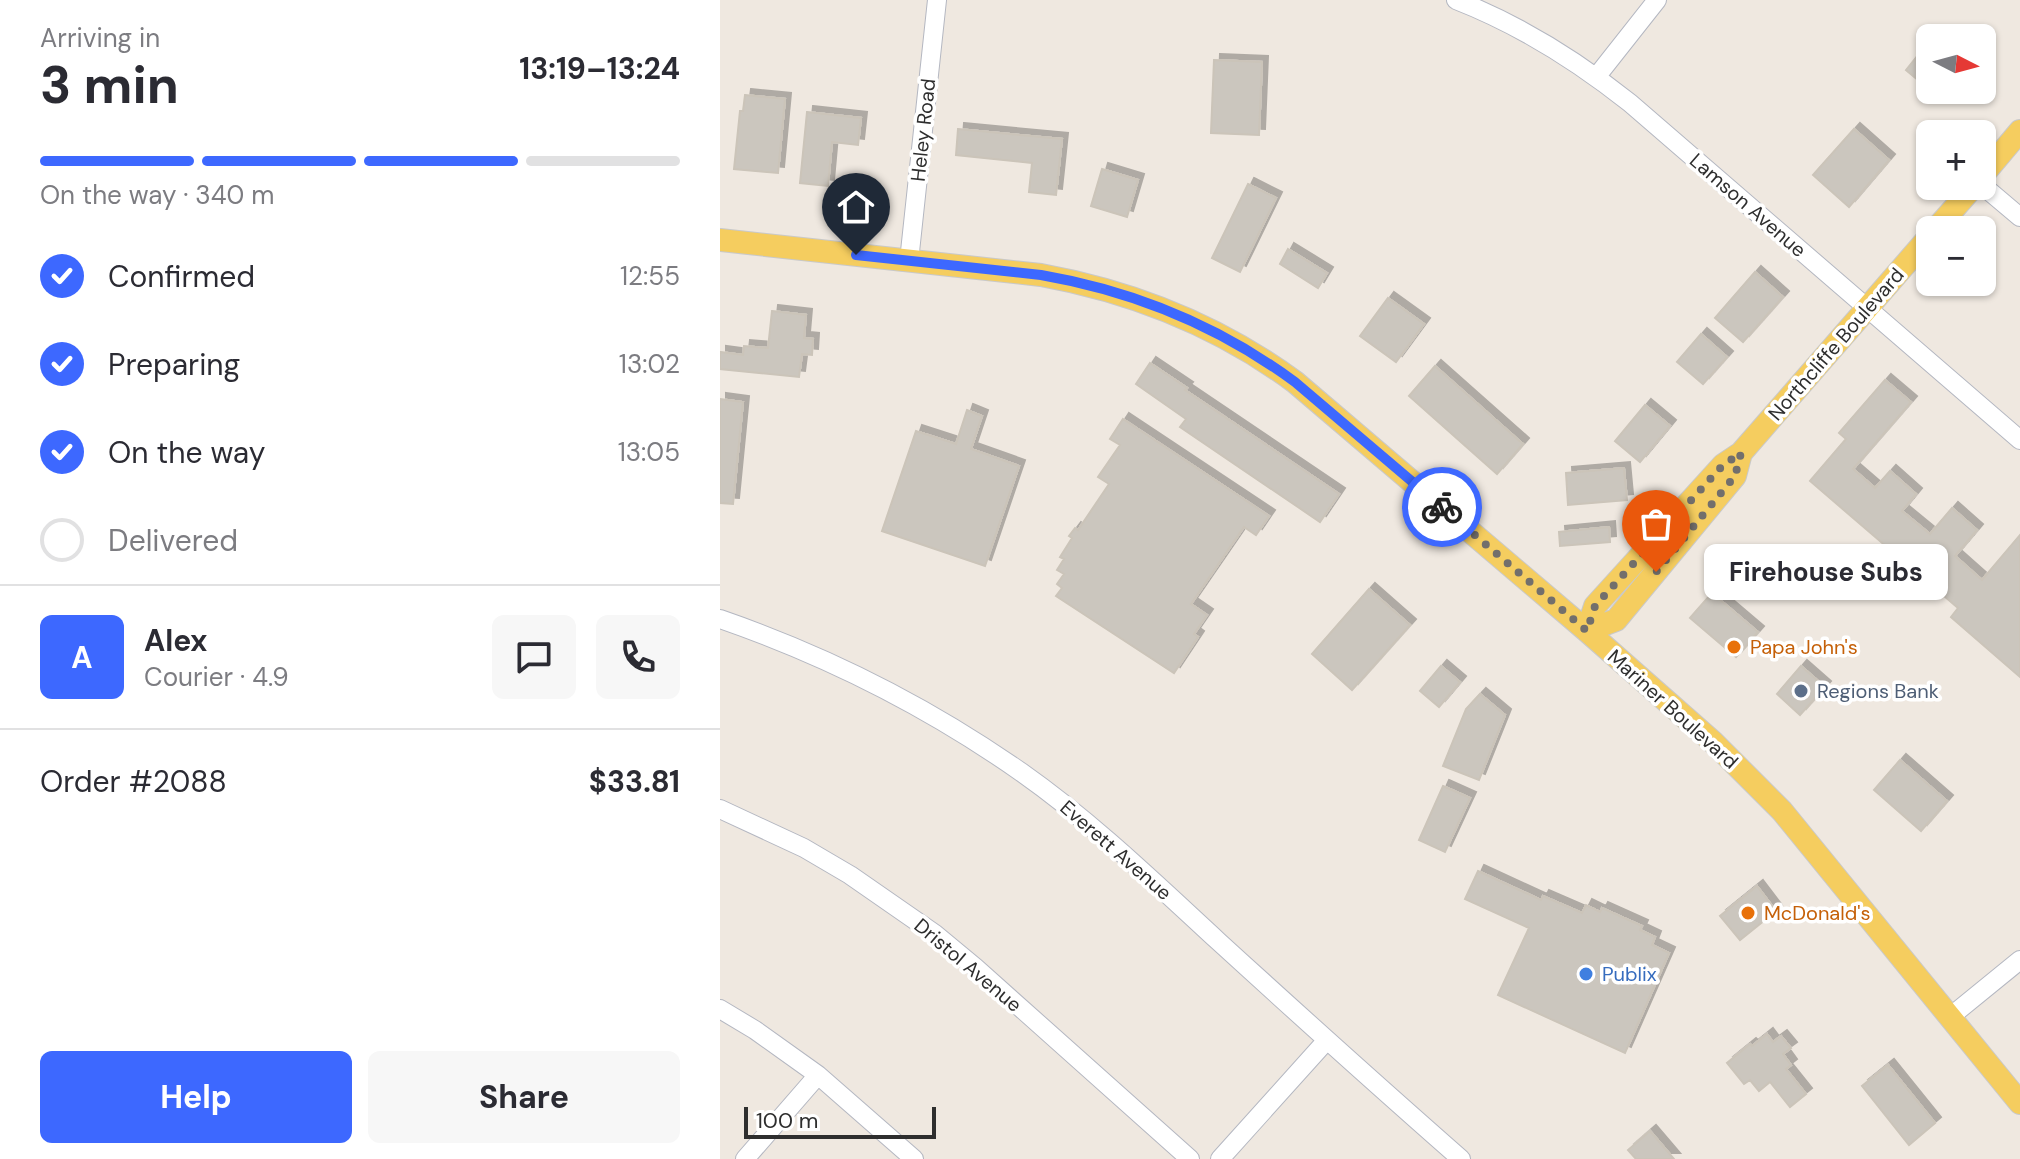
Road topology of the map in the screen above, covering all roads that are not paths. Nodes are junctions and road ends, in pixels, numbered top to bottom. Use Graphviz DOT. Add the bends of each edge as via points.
graph roads {
  1 [pos="937,0"];
  2 [pos="1456,0"];
  3 [pos="1657,0"];
  4 [pos="1597,76"];
  5 [pos="2020,131"];
  6 [pos="1996,159"];
  7 [pos="1996,197"];
  8 [pos="1962,200"];
  9 [pos="1947,216"];
  10 [pos="2020,217"];
  11 [pos="720,240"];
  12 [pos="1916,252"];
  13 [pos="909,261"];
  14 [pos="1867,308"];
  15 [pos="2020,440"];
  16 [pos="720,619"];
  17 [pos="1587,631"];
  18 [pos="720,809"];
  19 [pos="2020,960"];
  20 [pos="720,1009"];
  21 [pos="1950,1017"];
  22 [pos="1327,1040"];
  23 [pos="818,1075"];
  24 [pos="2020,1103"];
  25 [pos="745,1159"];
  26 [pos="914,1159"];
  27 [pos="1190,1159"];
  28 [pos="1220,1159"];
  29 [pos="1461,1159"];
  1 -- 13 [label="street, Heley Road"];
  2 -- 4 [label="street, Lamson Avenue" via="1520,28"];
  3 -- 4 [label="street"];
  4 -- 14 [label="street, Lamson Avenue"];
  5 -- 6 [label="main road"];
  7 -- 10 [label="street"];
  8 -- 9 [label="main road"];
  11 -- 13 [label="main road, Mariner Boulevard"];
  12 -- 14 [label="main road, Northcliffe Boulevard"];
  13 -- 17 [label="main road, Mariner Boulevard" via="1083,283 1161,307 1240,345 1295,382"];
  14 -- 15 [label="street, Lamson Avenue"];
  14 -- 17 [label="main road, Northcliffe Boulevard" via="1741,453 1735,476 1616,620"];
  16 -- 22 [label="street, Everett Avenue" via="868,680 1023,773 1116,848"];
  17 -- 21 [label="main road, Mariner Boulevard" via="1782,811"];
  18 -- 27 [label="street, Dristol Avenue" via="850,875 935,934"];
  19 -- 21 [label="street"];
  20 -- 23 [label="street"];
  21 -- 24 [label="main road, Mariner Boulevard"];
  22 -- 28 [label="street"];
  22 -- 29 [label="street, Everett Avenue"];
  23 -- 25 [label="street"];
  23 -- 26 [label="street"];
}
